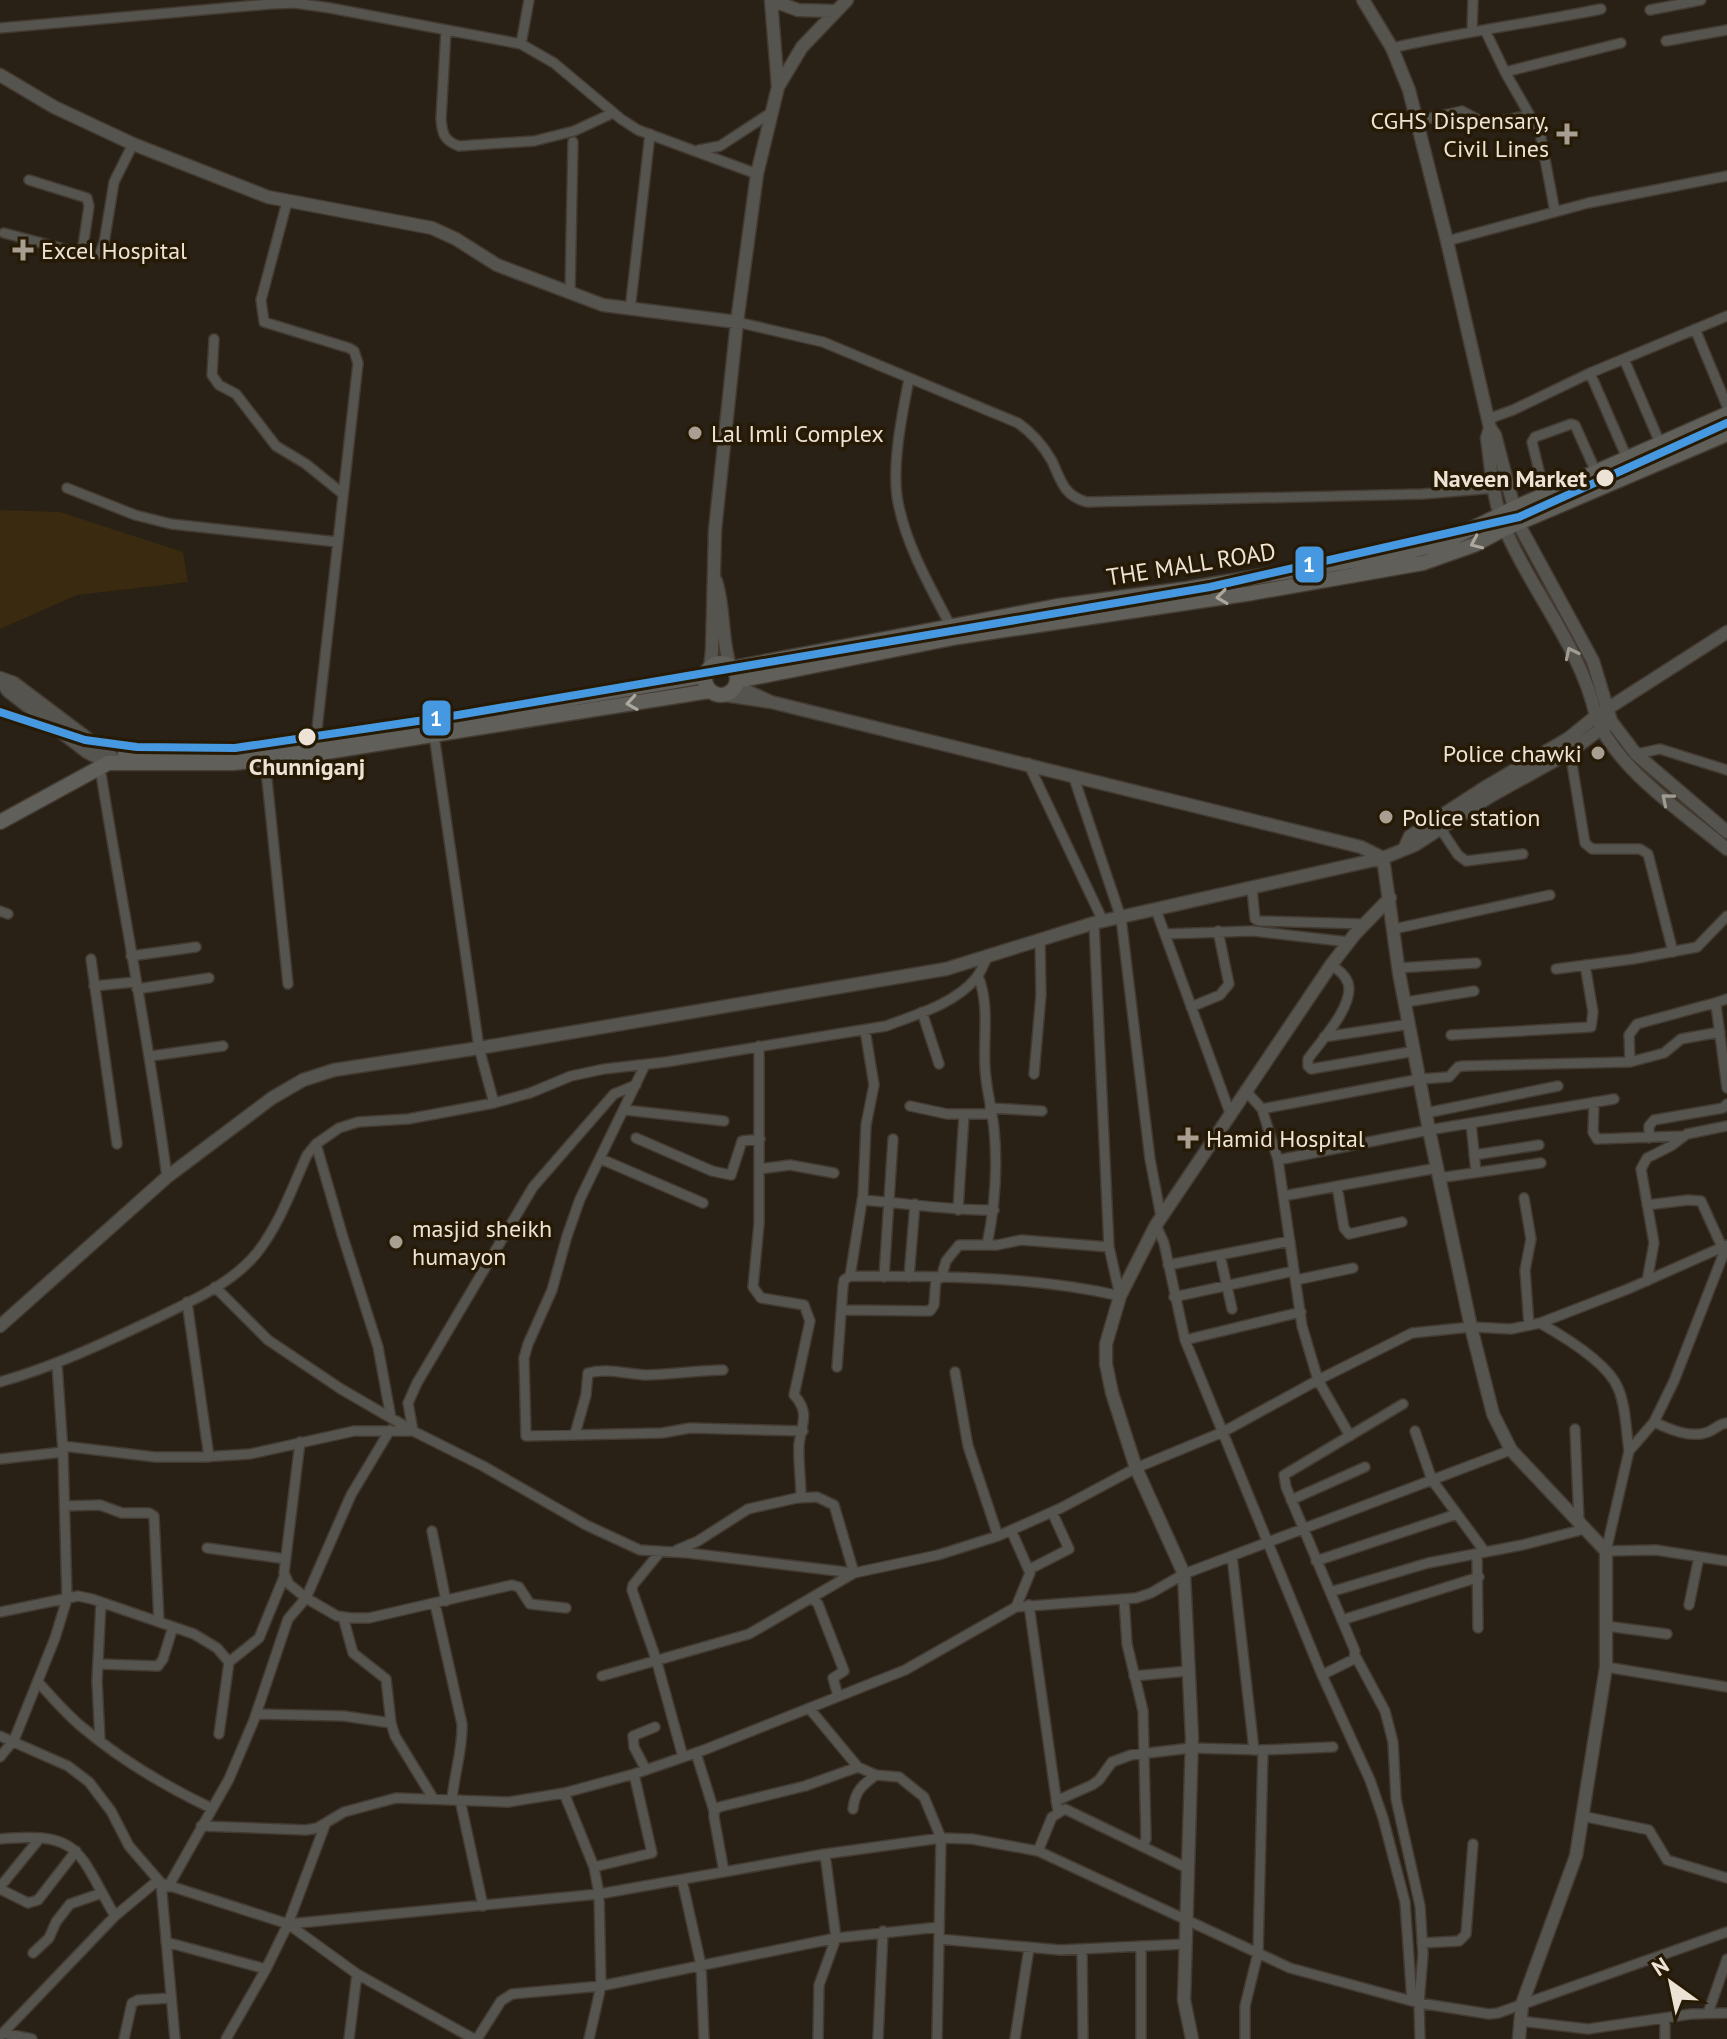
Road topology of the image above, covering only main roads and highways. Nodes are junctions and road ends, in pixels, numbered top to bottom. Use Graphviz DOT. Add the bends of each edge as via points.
graph roads {
  1 [pos="1727,414"];
  2 [pos="1727,434"];
  3 [pos="1509,519"];
  4 [pos="707,672"];
  5 [pos="728,681"];
  6 [pos="319,748"];
  7 [pos="107,761"];
  8 [pos="0,812"];
  9 [pos="0,822"];
  1 -- 3 [label="main road, THE MALL ROAD" via="1545,495"];
  2 -- 3 [label="main road, THE MALL ROAD"];
  3 -- 5 [label="main road, THE MALL ROAD" via="1337,571 945,631"];
  4 -- 5 [label="main road"];
  4 -- 5 [label="main road, THE MALL ROAD" via="719,663"];
  4 -- 6 [label="main road, THE MALL ROAD"];
  5 -- 6 [label="main road, THE MALL ROAD, one-way" via="434,735"];
  6 -- 7 [label="main road, THE MALL ROAD"];
  6 -- 7 [label="main road, THE MALL ROAD" via="233,763"];
  7 -- 8 [label="main road, THE MALL ROAD"];
  7 -- 9 [label="main road, THE MALL ROAD"];
}
